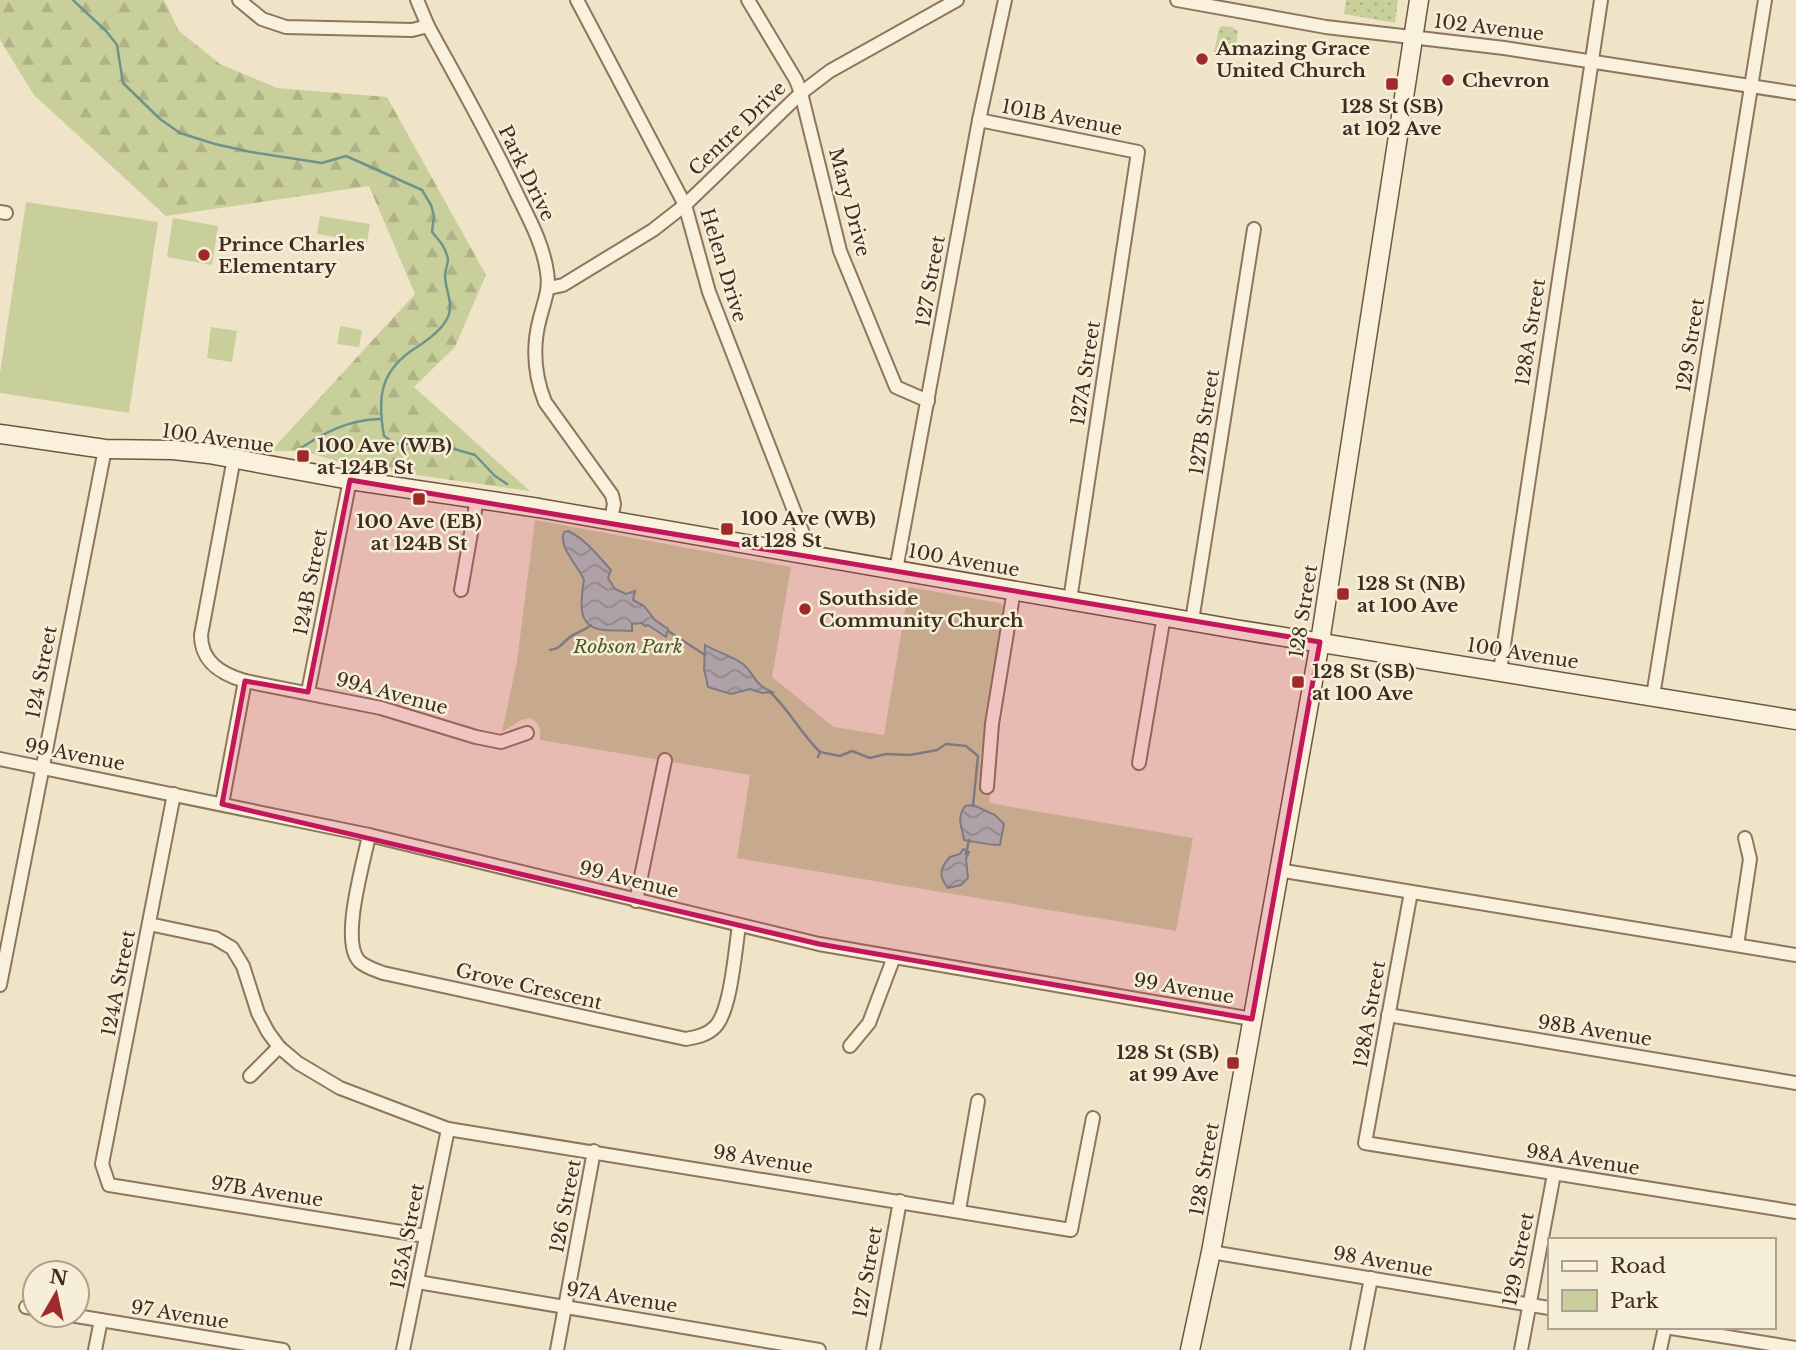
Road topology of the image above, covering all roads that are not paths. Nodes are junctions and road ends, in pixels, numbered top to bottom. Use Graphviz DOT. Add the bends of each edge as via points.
graph roads {
  1 [pos="239,0"];
  2 [pos="417,0"];
  3 [pos="577,0"];
  4 [pos="748,0"];
  5 [pos="957,0"];
  6 [pos="1005,0"];
  7 [pos="1177,0"];
  8 [pos="1419,0"];
  9 [pos="1601,0"];
  10 [pos="1765,0"];
  11 [pos="428,26"];
  12 [pos="1413,37"];
  13 [pos="1592,60"];
  14 [pos="1751,86"];
  15 [pos="801,93"];
  16 [pos="1796,93"];
  17 [pos="979,120"];
  18 [pos="1138,152"];
  19 [pos="685,205"];
  20 [pos="1254,229"];
  21 [pos="549,288"];
  22 [pos="928,401"];
  23 [pos="0,434"];
  24 [pos="105,450"];
  25 [pos="234,458"];
  26 [pos="350,480"];
  27 [pos="477,499"];
  28 [pos="611,520"];
  29 [pos="799,553"];
  30 [pos="896,570"];
  31 [pos="461,590"];
  32 [pos="1014,590"];
  33 [pos="1070,600"];
  34 [pos="1164,616"];
  35 [pos="1192,621"];
  36 [pos="1320,642"];
  37 [pos="1500,671"];
  38 [pos="245,681"];
  39 [pos="308,692"];
  40 [pos="1653,696"];
  41 [pos="1796,720"];
  42 [pos="527,733"];
  43 [pos="0,759"];
  44 [pos="665,760"];
  45 [pos="1139,763"];
  46 [pos="43,766"];
  47 [pos="987,787"];
  48 [pos="174,794"];
  49 [pos="222,804"];
  50 [pos="369,835"];
  51 [pos="1745,838"];
  52 [pos="1278,870"];
  53 [pos="1411,892"];
  54 [pos="636,901"];
  55 [pos="149,924"];
  56 [pos="739,926"];
  57 [pos="1737,945"];
  58 [pos="1796,955"];
  59 [pos="894,957"];
  60 [pos="0,985"];
  61 [pos="1388,1015"];
  62 [pos="1252,1019"];
  63 [pos="850,1046"];
  64 [pos="279,1047"];
  65 [pos="250,1076"];
  66 [pos="1796,1083"];
  67 [pos="978,1101"];
  68 [pos="1093,1118"];
  69 [pos="448,1129"];
  70 [pos="1365,1143"];
  71 [pos="594,1151"];
  72 [pos="1554,1174"];
  73 [pos="106,1178"];
  74 [pos="900,1201"];
  75 [pos="959,1210"];
  76 [pos="1796,1212"];
  77 [pos="426,1236"];
  78 [pos="1211,1252"];
  79 [pos="1371,1278"];
  80 [pos="418,1282"];
  81 [pos="1530,1305"];
  82 [pos="565,1308"];
  83 [pos="1548,1308"];
  84 [pos="91,1318"];
  85 [pos="101,1320"];
  86 [pos="1665,1329"];
  87 [pos="1677,1329"];
  88 [pos="243,1347"];
  89 [pos="1796,1348"];
  90 [pos="95,1350"];
  91 [pos="283,1350"];
  92 [pos="403,1350"];
  93 [pos="557,1350"];
  94 [pos="819,1350"];
  95 [pos="873,1350"];
  96 [pos="1190,1350"];
  97 [pos="1357,1350"];
  98 [pos="1521,1350"];
  99 [pos="1660,1350"];
  1 -- 11 [label="street" via="262,19 294,29 412,30"];
  2 -- 11 [label="street, Park Drive"];
  3 -- 19 [label="street, Helen Drive"];
  4 -- 15 [label="street, Mary Drive"];
  5 -- 15 [label="street, Centre Drive" via="830,71"];
  6 -- 17 [label="street, 127 Street"];
  7 -- 12 [label="street, 102 Avenue" via="1326,27"];
  8 -- 12 [label="street, 128 Street"];
  9 -- 13 [label="street, 128A Street"];
  10 -- 14 [label="street, 129 Street"];
  11 -- 21 [label="street, Park Drive" via="529,219 544,258"];
  12 -- 13 [label="street, 102 Avenue"];
  12 -- 36 [label="street, 128 Street"];
  13 -- 14 [label="street, 102 Avenue"];
  13 -- 37 [label="street, 128A Street"];
  14 -- 16 [label="street, 102 Avenue"];
  14 -- 40 [label="street, 129 Street"];
  15 -- 19 [label="street, Centre Drive"];
  15 -- 22 [label="street, Mary Drive" via="840,251 896,387"];
  17 -- 18 [label="street, 101B Avenue"];
  17 -- 22 [label="street, 127 Street"];
  18 -- 33 [label="street, 127A Street"];
  19 -- 21 [label="street, Centre Drive" via="563,285"];
  19 -- 29 [label="street, Helen Drive" via="709,292 802,531"];
  20 -- 35 [label="street, 127B Street"];
  21 -- 28 [label="street, Park Drive" via="535,345 539,388 612,495"];
  22 -- 30 [label="street, 127 Street"];
  23 -- 24 [label="street, 100 Avenue"];
  24 -- 25 [label="street, 100 Avenue" via="183,450"];
  24 -- 46 [label="street, 124 Street"];
  25 -- 26 [label="street, 100 Avenue"];
  25 -- 38 [label="street" via="201,641 211,663"];
  26 -- 27 [label="street, 100 Avenue"];
  26 -- 39 [label="street, 124B Street"];
  27 -- 28 [label="street, 100 Avenue"];
  27 -- 31 [label="street"];
  28 -- 29 [label="street, 100 Avenue"];
  29 -- 30 [label="street, 100 Avenue"];
  30 -- 32 [label="street, 100 Avenue"];
  32 -- 33 [label="street, 100 Avenue"];
  32 -- 47 [label="street" via="992,724"];
  33 -- 34 [label="street, 100 Avenue"];
  34 -- 35 [label="street, 100 Avenue"];
  34 -- 45 [label="street"];
  35 -- 36 [label="street, 100 Avenue"];
  36 -- 37 [label="street, 100 Avenue"];
  36 -- 52 [label="street, 128 Street"];
  37 -- 40 [label="street, 100 Avenue"];
  38 -- 39 [label="street, 99A Avenue"];
  38 -- 49 [label="street"];
  39 -- 42 [label="street, 99A Avenue" via="501,742"];
  40 -- 41 [label="street, 100 Avenue"];
  43 -- 46 [label="street, 99 Avenue"];
  44 -- 54 [label="street"];
  46 -- 48 [label="street, 99 Avenue"];
  46 -- 60 [label="street, 124 Street"];
  48 -- 49 [label="street, 99 Avenue"];
  48 -- 55 [label="street, 124A Street"];
  49 -- 50 [label="street, 99 Avenue"];
  50 -- 54 [label="street, 99 Avenue"];
  50 -- 56 [label="street, Grove Crescent" via="352,922 352,946 359,960 383,973 686,1039 708,1032 723,1016"];
  51 -- 57 [label="street" via="1750,859"];
  52 -- 53 [label="street"];
  52 -- 62 [label="street, 128 Street"];
  53 -- 57 [label="street"];
  53 -- 61 [label="street, 128A Street"];
  54 -- 56 [label="street, 99 Avenue"];
  55 -- 64 [label="street" via="215,938 232,948 243,966 258,1013"];
  55 -- 73 [label="street, 124A Street" via="102,1164"];
  56 -- 59 [label="street, 99 Avenue"];
  57 -- 58 [label="street"];
  59 -- 62 [label="street, 99 Avenue"];
  59 -- 63 [label="street" via="869,1023"];
  61 -- 66 [label="street, 98B Avenue"];
  61 -- 70 [label="street, 128A Street"];
  62 -- 78 [label="street, 128 Street"];
  64 -- 65 [label="street"];
  64 -- 69 [label="street, 98 Avenue" via="340,1088"];
  67 -- 75 [label="street"];
  68 -- 75 [label="street, 98 Avenue" via="1071,1230"];
  69 -- 71 [label="street, 98 Avenue"];
  69 -- 77 [label="street, 125A Street"];
  70 -- 72 [label="street, 98A Avenue"];
  71 -- 74 [label="street, 98 Avenue"];
  71 -- 82 [label="street, 126 Street"];
  72 -- 76 [label="street, 98A Avenue"];
  72 -- 81 [label="street, 129 Street"];
  73 -- 77 [label="street, 97B Avenue" via="109,1185"];
  74 -- 75 [label="street, 98 Avenue"];
  74 -- 95 [label="street, 127 Street"];
  77 -- 80 [label="street, 125A Street"];
  78 -- 79 [label="street, 98 Avenue"];
  78 -- 96 [label="street, 128 Street"];
  79 -- 81 [label="street, 98 Avenue"];
  79 -- 97 [label="street"];
  80 -- 82 [label="street, 97A Avenue"];
  80 -- 92 [label="street, 125A Street"];
  81 -- 83 [label="street, 98 Avenue"];
  81 -- 98 [label="street, 129 Street"];
  82 -- 93 [label="street, 126 Street"];
  82 -- 94 [label="street, 97A Avenue"];
  84 -- 85 [label="street, 97 Avenue"];
  85 -- 88 [label="street, 97 Avenue"];
  85 -- 90 [label="street"];
  86 -- 99 [label="street"];
  87 -- 89 [label="street"];
  88 -- 91 [label="street, 97 Avenue"];
}
